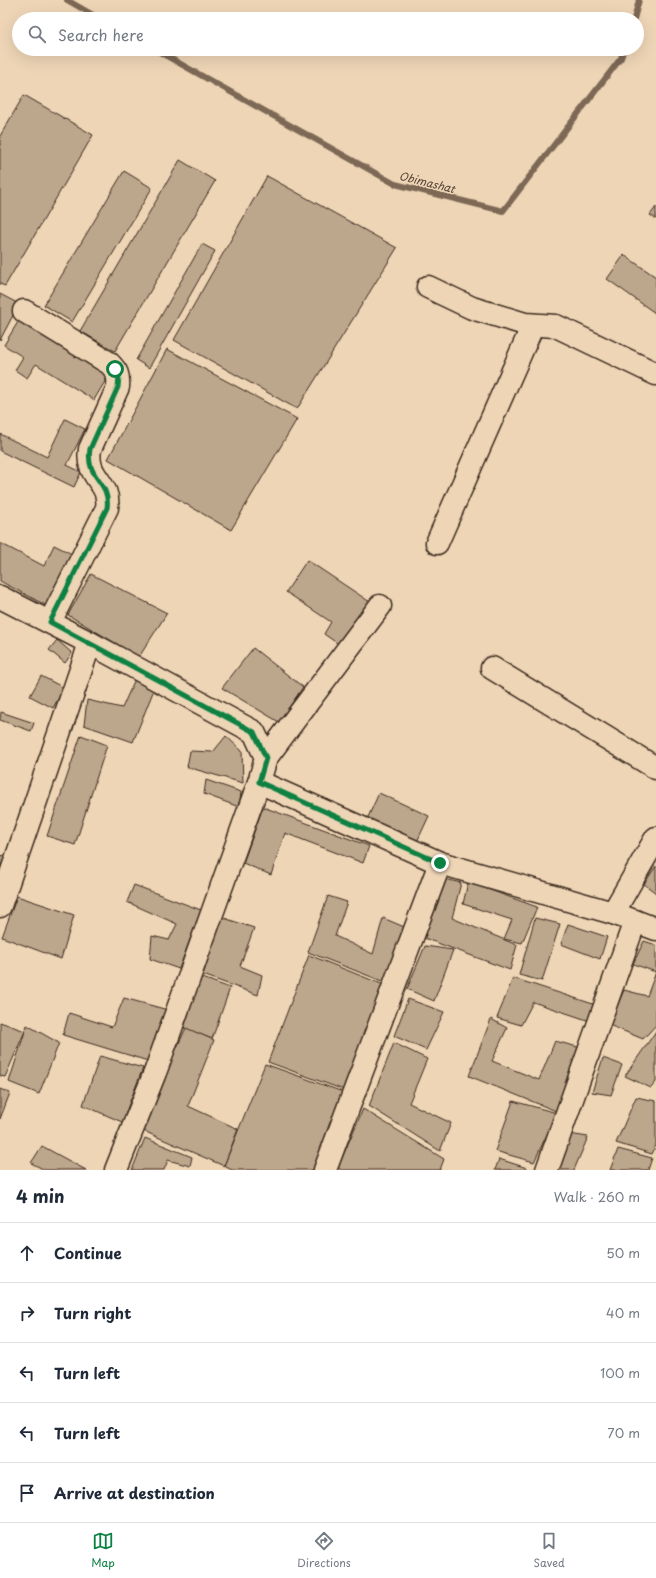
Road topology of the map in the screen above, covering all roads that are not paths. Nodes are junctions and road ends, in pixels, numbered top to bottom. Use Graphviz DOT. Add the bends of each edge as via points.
graph roads {
  1 [pos="428,287"];
  2 [pos="24,311"];
  3 [pos="533,324"];
  4 [pos="656,374"];
  5 [pos="437,543"];
  6 [pos="0,597"];
  7 [pos="380,606"];
  8 [pos="50,622"];
  9 [pos="90,643"];
  10 [pos="492,668"];
  11 [pos="266,758"];
  12 [pos="656,768"];
  13 [pos="259,782"];
  14 [pos="656,838"];
  15 [pos="440,863"];
  16 [pos="0,906"];
  17 [pos="613,913"];
  18 [pos="635,920"];
  19 [pos="656,929"];
  20 [pos="116,1170"];
  21 [pos="325,1170"];
  22 [pos="547,1170"];
  1 -- 3 [label="street" via="472,308"];
  2 -- 8 [label="street" via="109,363 119,376 118,387 90,449 89,460 91,468 106,491 107,508"];
  3 -- 4 [label="street" via="556,326"];
  3 -- 5 [label="street"];
  6 -- 8 [label="street"];
  7 -- 11 [label="street"];
  8 -- 9 [label="street"];
  9 -- 11 [label="street" via="254,732"];
  9 -- 16 [label="street"];
  10 -- 12 [label="street"];
  11 -- 13 [label="street"];
  13 -- 15 [label="street"];
  13 -- 20 [label="street" via="156,1070"];
  14 -- 17 [label="street"];
  15 -- 17 [label="street"];
  15 -- 21 [label="street"];
  17 -- 18 [label="street"];
  18 -- 19 [label="street"];
  18 -- 22 [label="street"];
}
